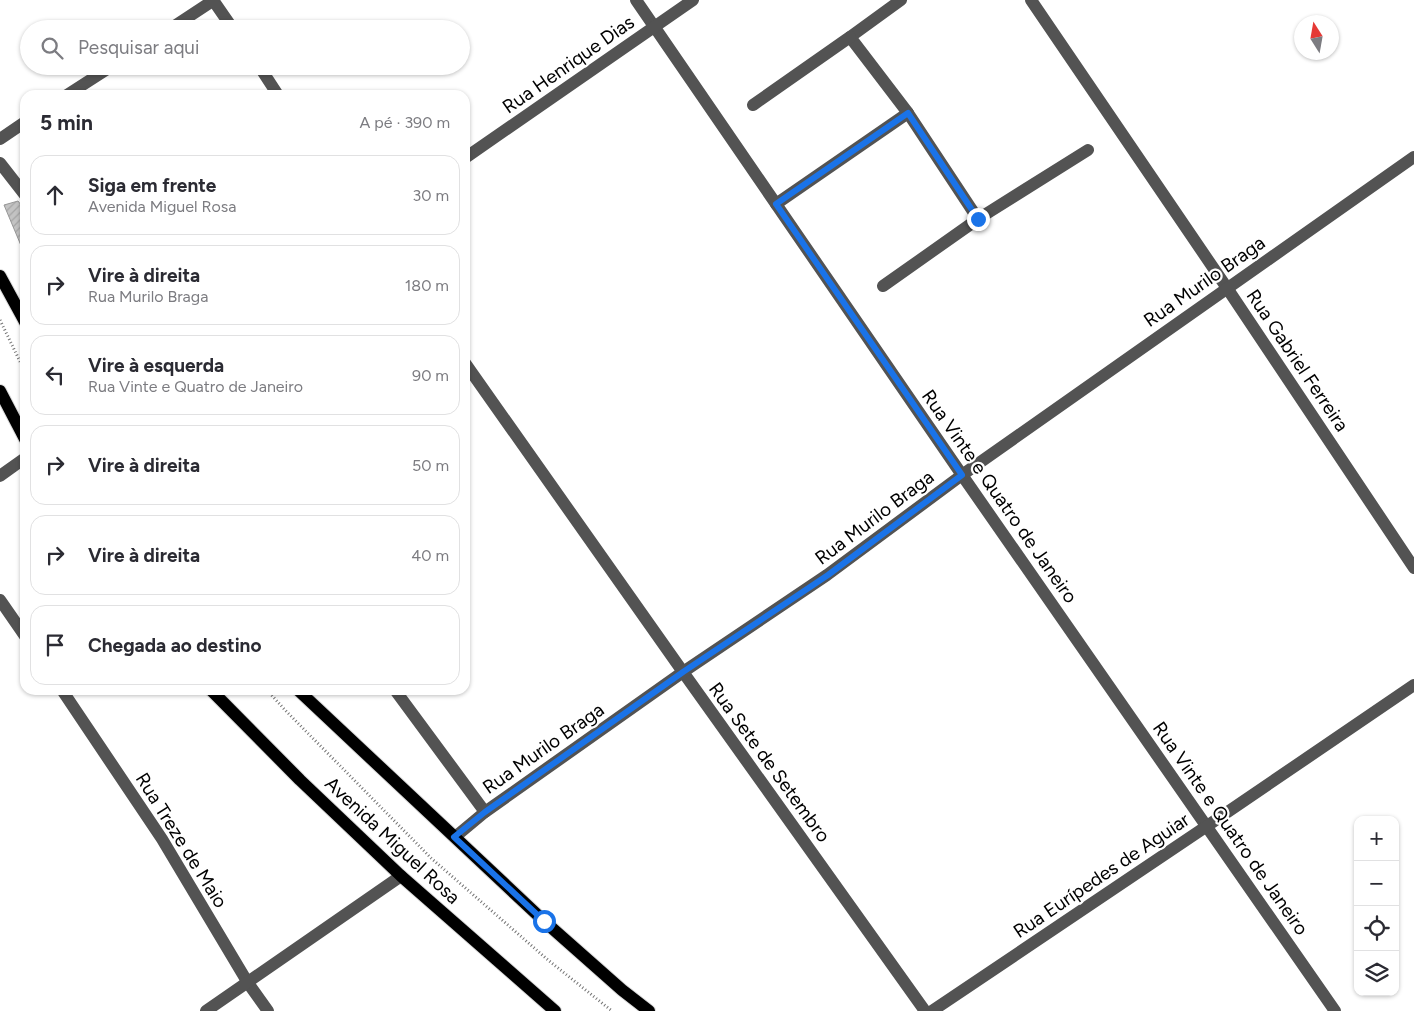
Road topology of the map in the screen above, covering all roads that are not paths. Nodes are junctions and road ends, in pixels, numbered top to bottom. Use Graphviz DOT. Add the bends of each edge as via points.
graph roads {
  1 [pos="213,0"];
  2 [pos="636,0"];
  3 [pos="693,0"];
  4 [pos="901,0"];
  5 [pos="1036,2"];
  6 [pos="183,20"];
  7 [pos="227,20"];
  8 [pos="655,26"];
  9 [pos="850,37"];
  10 [pos="98,75"];
  11 [pos="265,75"];
  12 [pos="76,90"];
  13 [pos="275,90"];
  14 [pos="753,105"];
  15 [pos="908,113"];
  16 [pos="20,125"];
  17 [pos="0,139"];
  18 [pos="1088,150"];
  19 [pos="470,155"];
  20 [pos="1414,157"];
  21 [pos="0,163"];
  22 [pos="20,189"];
  23 [pos="776,204"];
  24 [pos="978,219"];
  25 [pos="0,276"];
  26 [pos="883,286"];
  27 [pos="1227,288"];
  28 [pos="20,313"];
  29 [pos="470,370"];
  30 [pos="0,391"];
  31 [pos="20,429"];
  32 [pos="20,462"];
  33 [pos="962,475"];
  34 [pos="0,476"];
  35 [pos="1414,568"];
  36 [pos="0,600"];
  37 [pos="20,629"];
  38 [pos="683,672"];
  39 [pos="1414,685"];
  40 [pos="65,695"];
  41 [pos="216,695"];
  42 [pos="303,695"];
  43 [pos="399,695"];
  44 [pos="485,812"];
  45 [pos="1207,826"];
  46 [pos="454,837"];
  47 [pos="401,876"];
  48 [pos="248,983"];
  49 [pos="206,1011"];
  50 [pos="268,1011"];
  51 [pos="555,1011"];
  52 [pos="649,1011"];
  53 [pos="925,1011"];
  54 [pos="932,1011"];
  55 [pos="1335,1011"];
  1 -- 6 [label="street"];
  1 -- 7 [label="street"];
  2 -- 8 [label="street, Rua Vinte e Quatro de Janeiro"];
  3 -- 8 [label="street, Rua Henrique Dias"];
  4 -- 9 [label="street"];
  5 -- 27 [label="street, Rua Gabriel Ferreira"];
  8 -- 19 [label="street, Rua Henrique Dias"];
  8 -- 23 [label="street, Rua Vinte e Quatro de Janeiro"];
  9 -- 14 [label="street"];
  9 -- 15 [label="street"];
  10 -- 12 [label="street"];
  11 -- 13 [label="street"];
  15 -- 23 [label="street"];
  15 -- 24 [label="street"];
  16 -- 17 [label="street"];
  18 -- 24 [label="street"];
  20 -- 27 [label="street, Rua Murilo Braga"];
  21 -- 22 [label="street"];
  23 -- 33 [label="street, Rua Vinte e Quatro de Janeiro"];
  24 -- 26 [label="street"];
  25 -- 28 [label="main road"];
  27 -- 33 [label="street, Rua Murilo Braga"];
  27 -- 35 [label="street, Rua Gabriel Ferreira"];
  29 -- 38 [label="street, Rua Sete de Setembro"];
  30 -- 31 [label="main road"];
  32 -- 34 [label="street"];
  33 -- 38 [label="street, Rua Murilo Braga" via="828,575"];
  33 -- 45 [label="street, Rua Vinte e Quatro de Janeiro"];
  36 -- 37 [label="street"];
  38 -- 44 [label="street, Rua Murilo Braga"];
  38 -- 53 [label="street, Rua Sete de Setembro"];
  39 -- 45 [label="street, Rua Eurípedes de Aguiar"];
  40 -- 48 [label="street, Rua Treze de Maio" via="162,839"];
  41 -- 47 [label="main road, Avenida Miguel Rosa"];
  42 -- 46 [label="main road"];
  43 -- 44 [label="street"];
  44 -- 46 [label="street, Rua Murilo Braga"];
  45 -- 54 [label="street, Rua Eurípedes de Aguiar"];
  45 -- 55 [label="street, Rua Vinte e Quatro de Janeiro"];
  46 -- 52 [label="main road" via="544,921"];
  47 -- 48 [label="street"];
  47 -- 51 [label="main road, Avenida Miguel Rosa"];
  48 -- 49 [label="street"];
  48 -- 50 [label="street, Rua Treze de Maio"];
}
